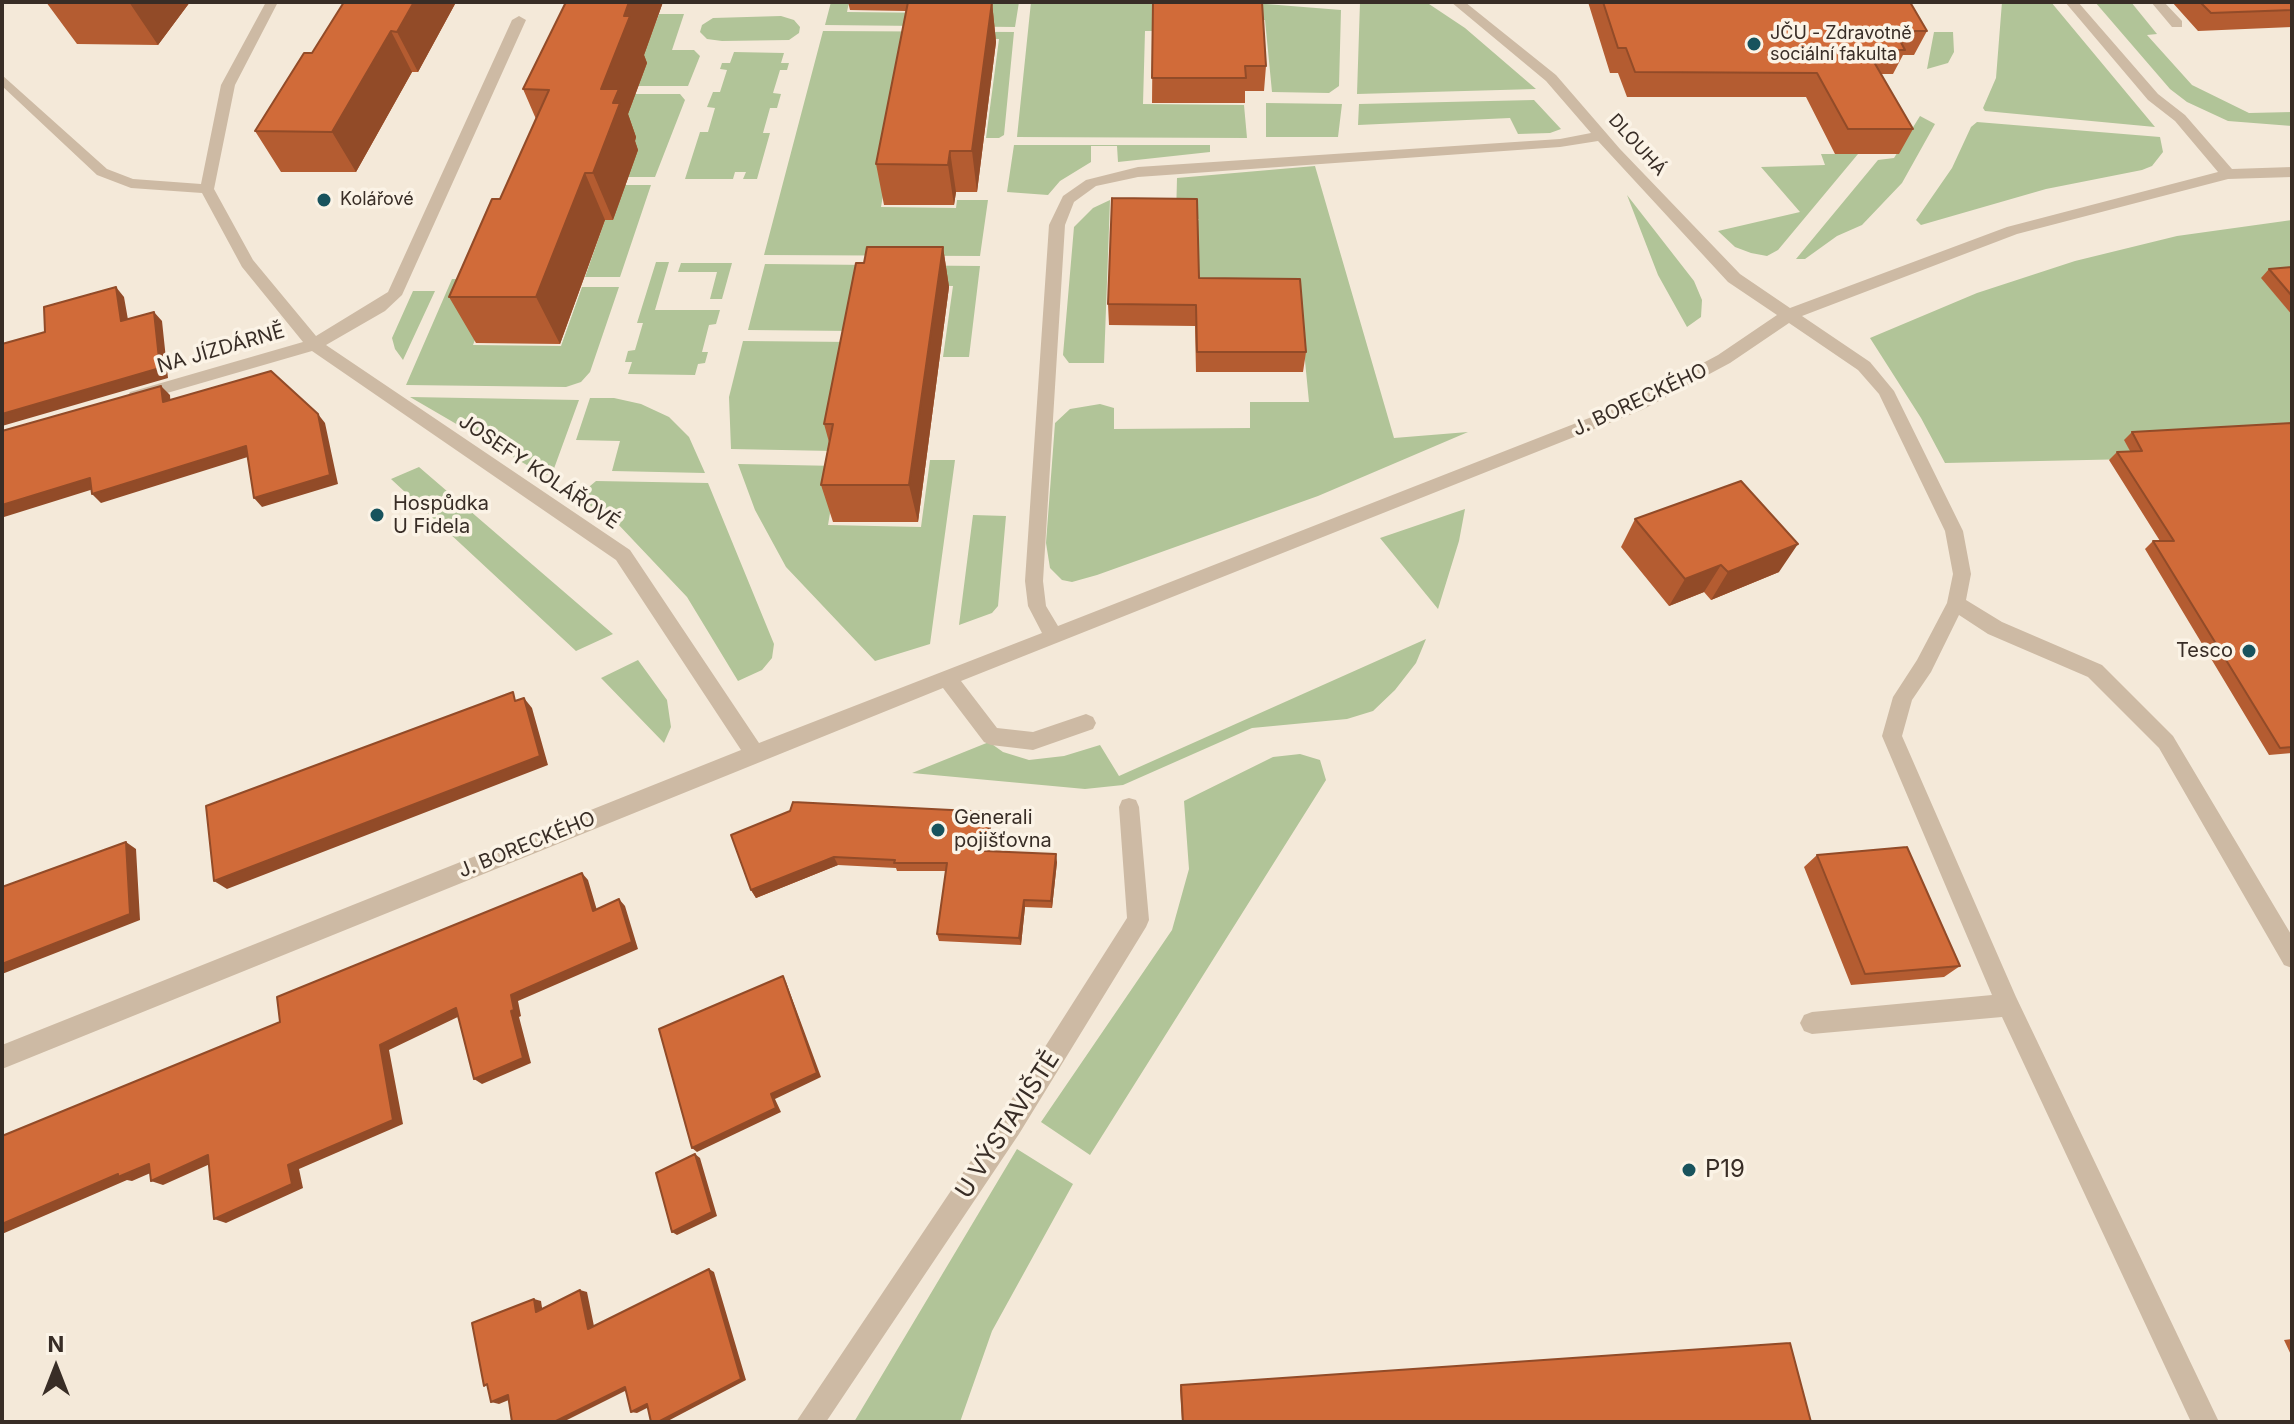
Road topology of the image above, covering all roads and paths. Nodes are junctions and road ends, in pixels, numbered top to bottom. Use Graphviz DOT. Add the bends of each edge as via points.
graph roads {
  1 [pos="272,2"];
  2 [pos="1457,2"];
  3 [pos="2071,2"];
  4 [pos="2157,2"];
  5 [pos="519,20"];
  6 [pos="2177,24"];
  7 [pos="2,79"];
  8 [pos="1601,136"];
  9 [pos="2292,172"];
  10 [pos="2228,174"];
  11 [pos="207,189"];
  12 [pos="1787,316"];
  13 [pos="314,345"];
  14 [pos="120,401"];
  15 [pos="1956,603"];
  16 [pos="1053,636"];
  17 [pos="947,678"];
  18 [pos="1086,723"];
  19 [pos="755,754"];
  20 [pos="1129,807"];
  21 [pos="2292,957"];
  22 [pos="2008,1005"];
  23 [pos="1812,1023"];
  24 [pos="2,1057"];
  25 [pos="810,1422"];
  26 [pos="2205,1422"];
  1 -- 11 [label="street" via="228,85"];
  2 -- 8 [label="street, DLOUHÁ" via="1551,78"];
  3 -- 10 [label="street"];
  4 -- 6 [label="street"];
  5 -- 13 [label="street" via="394,295"];
  7 -- 11 [label="street" via="102,172 131,183"];
  8 -- 12 [label="street, DLOUHÁ" via="1734,278"];
  8 -- 16 [label="street" via="1138,172 1091,183 1068,199 1057,225 1034,581 1037,606"];
  9 -- 10 [label="street, J. BORECKÉHO"];
  10 -- 12 [label="street, J. BORECKÉHO" via="2012,230"];
  11 -- 13 [label="street, JOSEFY KOLÁŘOVÉ" via="247,263"];
  12 -- 15 [label="street, DLOUHÁ" via="1864,366 1886,391 1954,531 1962,574"];
  12 -- 16 [label="street, J. BORECKÉHO" via="1724,359 1636,406"];
  13 -- 14 [label="street, NA JÍZDÁRNĚ"];
  13 -- 19 [label="street, JOSEFY KOLÁŘOVÉ" via="623,555"];
  15 -- 21 [label="street" via="1995,628 2095,671 2166,742"];
  15 -- 22 [label="street" via="1903,697 1892,736"];
  16 -- 17 [label="street, J. BORECKÉHO"];
  17 -- 18 [label="street" via="991,736 1033,741"];
  17 -- 19 [label="street, J. BORECKÉHO"];
  19 -- 24 [label="street, J. BORECKÉHO"];
  20 -- 25 [label="street, U VÝSTAVIŠTĚ" via="1138,920 1010,1125"];
  22 -- 23 [label="street"];
  22 -- 26 [label="street"];
}
